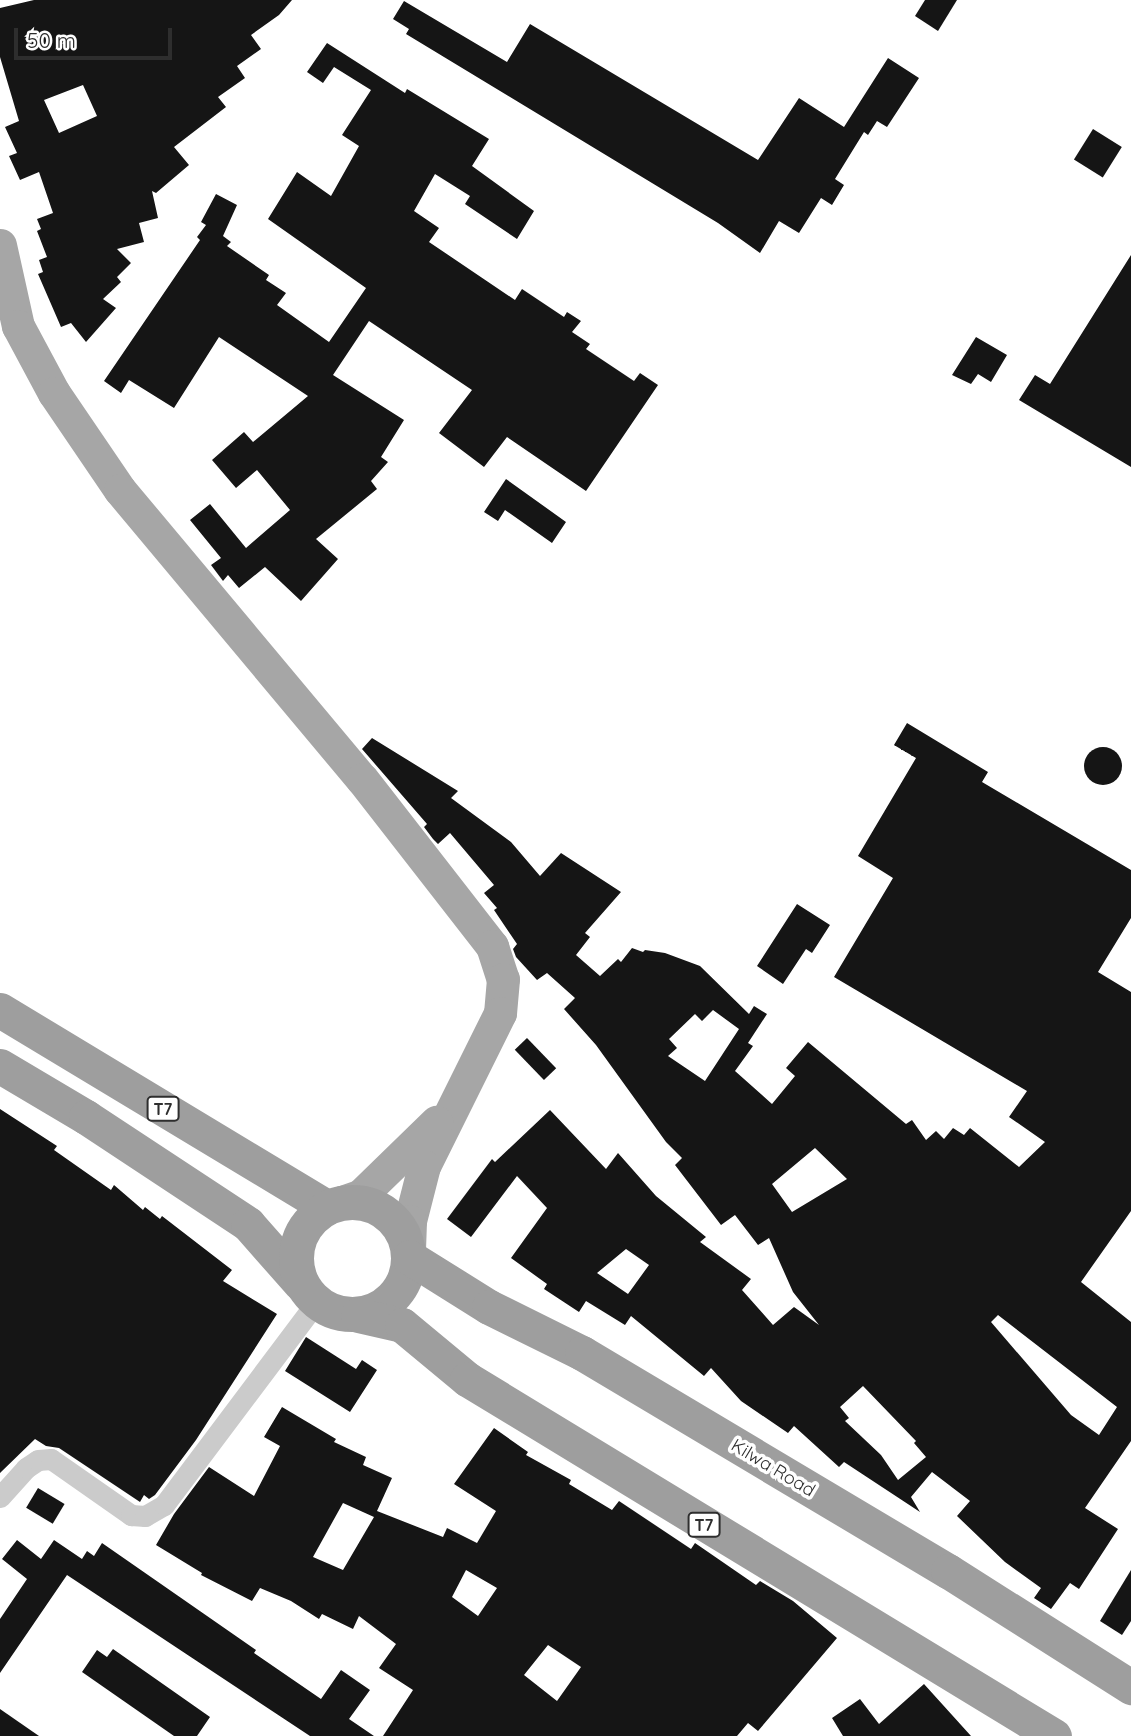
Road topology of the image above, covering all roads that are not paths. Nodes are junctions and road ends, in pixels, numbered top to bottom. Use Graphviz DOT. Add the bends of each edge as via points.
graph roads {
  1 [pos="0,245"];
  2 [pos="9,323"];
  3 [pos="0,1010"];
  4 [pos="0,1066"];
  5 [pos="450,1108"];
  6 [pos="327,1207"];
  7 [pos="409,1257"];
  8 [pos="300,1283"];
  9 [pos="341,1312"];
  10 [pos="0,1496"];
  11 [pos="1131,1687"];
  12 [pos="1054,1736"];
  1 -- 2 [label="main road"];
  2 -- 5 [label="main road" via="120,490 362,779 492,946 503,979 500,1013"];
  3 -- 6 [label="highway, T7"];
  4 -- 8 [label="highway" via="107,1130 248,1224"];
  5 -- 6 [label="main road" via="361,1195"];
  5 -- 7 [label="main road" via="424,1166 410,1221"];
  6 -- 7 [label="highway" via="344,1201 368,1203 389,1215 404,1234"];
  6 -- 8 [label="highway" via="309,1221 295,1251"];
  7 -- 9 [label="highway" via="405,1278 394,1296 378,1309"];
  7 -- 11 [label="highway, Kilwa Road" via="488,1307 594,1360"];
  8 -- 9 [label="highway" via="310,1298"];
  9 -- 10 [label="street" via="312,1308 164,1505 145,1516 131,1515 51,1459 26,1468"];
  9 -- 12 [label="highway, T7" via="402,1325 467,1379"];
}
